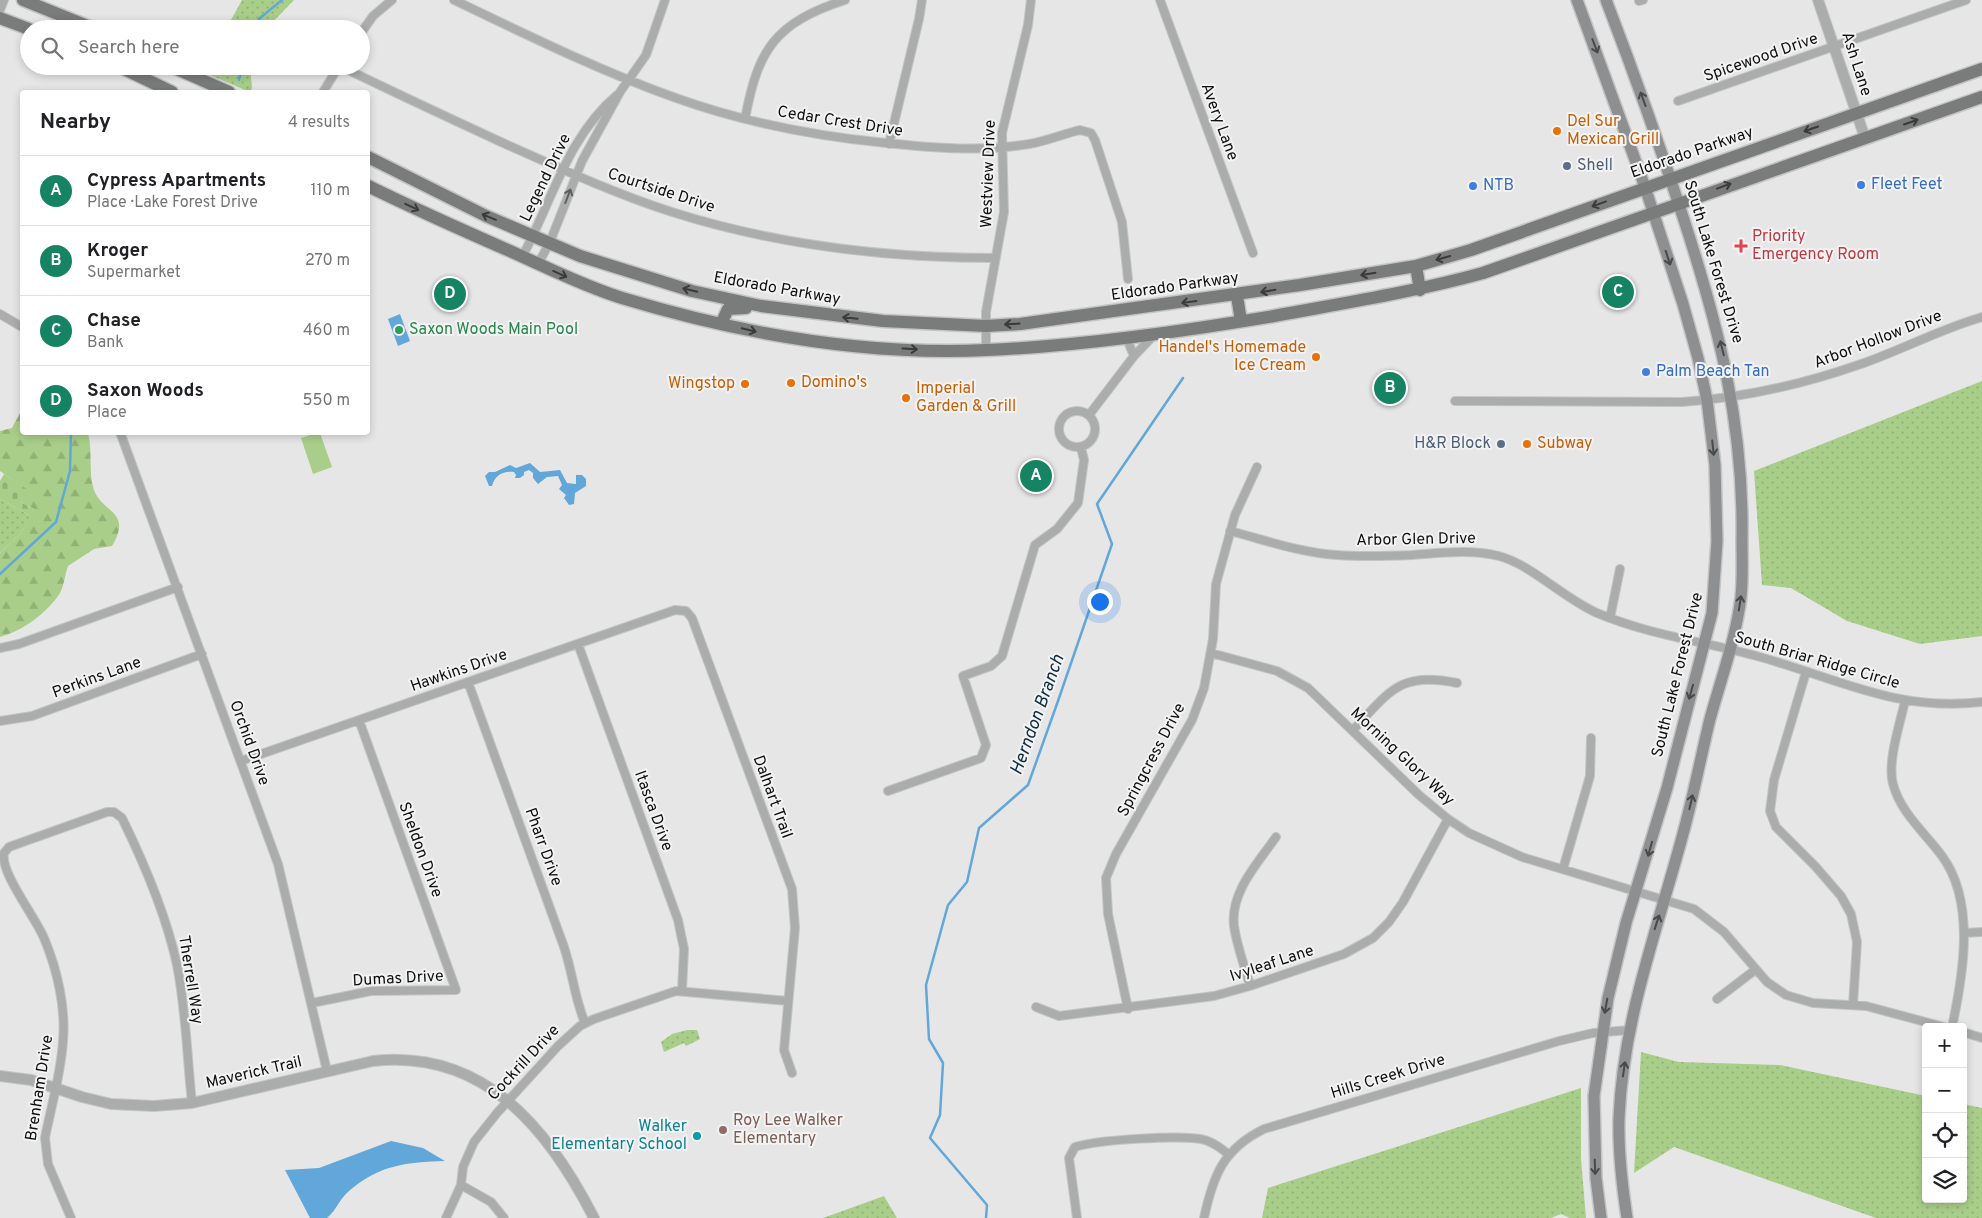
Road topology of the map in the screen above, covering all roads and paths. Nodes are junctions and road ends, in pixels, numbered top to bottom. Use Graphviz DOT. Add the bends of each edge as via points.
graph roads {
  1 [pos="4,0"];
  2 [pos="23,0"];
  3 [pos="392,0"];
  4 [pos="454,0"];
  5 [pos="665,0"];
  6 [pos="844,0"];
  7 [pos="922,0"];
  8 [pos="1031,0"];
  9 [pos="1160,0"];
  10 [pos="1577,0"];
  11 [pos="1606,0"];
  12 [pos="1818,0"];
  13 [pos="1966,0"];
  14 [pos="0,10"];
  15 [pos="0,18"];
  16 [pos="73,20"];
  17 [pos="370,20"];
  18 [pos="20,26"];
  19 [pos="1835,46"];
  20 [pos="1982,69"];
  21 [pos="137,75"];
  22 [pos="190,75"];
  23 [pos="334,75"];
  24 [pos="359,75"];
  25 [pos="628,80"];
  26 [pos="168,90"];
  27 [pos="224,90"];
  28 [pos="324,90"];
  29 [pos="620,92"];
  30 [pos="1982,97"];
  31 [pos="1678,101"];
  32 [pos="1857,113"];
  33 [pos="745,119"];
  34 [pos="1864,138"];
  35 [pos="889,144"];
  36 [pos="1002,147"];
  37 [pos="370,158"];
  38 [pos="562,170"];
  39 [pos="576,176"];
  40 [pos="1670,178"];
  41 [pos="370,187"];
  42 [pos="1645,187"];
  43 [pos="1678,202"];
  44 [pos="1653,211"];
  45 [pos="534,235"];
  46 [pos="550,242"];
  47 [pos="1253,253"];
  48 [pos="522,257"];
  49 [pos="995,258"];
  50 [pos="538,264"];
  51 [pos="1416,266"];
  52 [pos="1128,279"];
  53 [pos="1420,290"];
  54 [pos="1237,296"];
  55 [pos="790,311"];
  56 [pos="0,314"];
  57 [pos="1982,317"];
  58 [pos="1241,321"];
  59 [pos="722,324"];
  60 [pos="20,326"];
  61 [pos="986,326"];
  62 [pos="1155,333"];
  63 [pos="1126,337"];
  64 [pos="986,350"];
  65 [pos="1134,356"];
  66 [pos="1731,396"];
  67 [pos="1707,400"];
  68 [pos="1455,401"];
  69 [pos="1089,415"];
  70 [pos="121,435"];
  71 [pos="1081,448"];
  72 [pos="1257,466"];
  73 [pos="1230,531"];
  74 [pos="1620,569"];
  75 [pos="178,586"];
  76 [pos="686,611"];
  77 [pos="1610,618"];
  78 [pos="578,644"];
  79 [pos="1704,645"];
  80 [pos="0,648"];
  81 [pos="1729,650"];
  82 [pos="1211,653"];
  83 [pos="202,654"];
  84 [pos="1806,672"];
  85 [pos="468,682"];
  86 [pos="1457,683"];
  87 [pos="1905,701"];
  88 [pos="1982,702"];
  89 [pos="359,720"];
  90 [pos="0,721"];
  91 [pos="1353,730"];
  92 [pos="1591,738"];
  93 [pos="241,761"];
  94 [pos="888,791"];
  95 [pos="118,813"];
  96 [pos="1448,819"];
  97 [pos="1276,837"];
  98 [pos="1563,869"];
  99 [pos="1636,892"];
  100 [pos="1664,899"];
  101 [pos="1982,932"];
  102 [pos="1964,933"];
  103 [pos="1755,970"];
  104 [pos="1250,986"];
  105 [pos="456,990"];
  106 [pos="682,991"];
  107 [pos="1717,999"];
  108 [pos="788,1001"];
  109 [pos="312,1002"];
  110 [pos="1853,1005"];
  111 [pos="1036,1007"];
  112 [pos="1128,1009"];
  113 [pos="585,1023"];
  114 [pos="1931,1023"];
  115 [pos="1953,1023"];
  116 [pos="1630,1030"];
  117 [pos="1602,1032"];
  118 [pos="1967,1033"];
  119 [pos="1982,1038"];
  120 [pos="328,1071"];
  121 [pos="792,1073"];
  122 [pos="0,1076"];
  123 [pos="54,1088"];
  124 [pos="509,1100"];
  125 [pos="192,1102"];
  126 [pos="1228,1154"];
  127 [pos="461,1185"];
  128 [pos="71,1218"];
  129 [pos="446,1218"];
  130 [pos="504,1218"];
  131 [pos="594,1218"];
  132 [pos="1076,1218"];
  133 [pos="1204,1218"];
  134 [pos="1601,1218"];
  135 [pos="1627,1218"];
  1 -- 14 [label="street"];
  2 -- 16 [label="main road"];
  3 -- 17 [label="street"];
  4 -- 25 [label="street, Cedar Crest Drive"];
  5 -- 25 [label="street, Legend Drive" via="646,55"];
  6 -- 33 [label="street" via="795,22 772,43 752,83"];
  7 -- 35 [label="street"];
  8 -- 36 [label="street, Westview Drive" via="1028,25 1005,115"];
  9 -- 47 [label="street, Avery Lane"];
  10 -- 42 [label="main road, South Lake Forest Drive, one-way"];
  40 -- 11 [label="main road, South Lake Forest Drive, one-way"];
  12 -- 19 [label="street, Ash Lane"];
  13 -- 19 [label="street, Spicewood Drive"];
  15 -- 18 [label="main road"];
  19 -- 31 [label="street, Spicewood Drive"];
  19 -- 32 [label="street, Ash Lane"];
  20 -- 32 [label="main road, Eldorado Parkway"];
  21 -- 26 [label="main road"];
  22 -- 27 [label="main road"];
  23 -- 28 [label="street"];
  24 -- 38 [label="street, Courtside Drive"];
  25 -- 29 [label="street, Legend Drive"];
  25 -- 33 [label="street, Cedar Crest Drive"];
  29 -- 38 [label="street, Legend Drive" via="588,126"];
  29 -- 39 [label="street, Legend Drive"];
  34 -- 30 [label="main road, one-way"];
  32 -- 34 [label="street, Ash Lane"];
  32 -- 40 [label="main road, Eldorado Parkway, one-way"];
  33 -- 35 [label="street, Cedar Crest Drive" via="804,132"];
  43 -- 34 [label="main road, one-way"];
  35 -- 36 [label="street, Cedar Crest Drive" via="924,148"];
  36 -- 49 [label="street, Westview Drive" via="1004,212"];
  36 -- 52 [label="street, Cedar Crest Drive" via="1029,144 1080,130 1091,133 1122,222"];
  45 -- 37 [label="main road, Eldorado Parkway, one-way" via="486,216"];
  38 -- 39 [label="street, Courtside Drive"];
  38 -- 45 [label="street, Legend Drive"];
  46 -- 39 [label="street, Legend Drive, one-way"];
  39 -- 49 [label="street, Courtside Drive" via="673,212 792,241 913,256"];
  40 -- 42 [label="main road, Eldorado Parkway"];
  40 -- 43 [label="main road, South Lake Forest Drive"];
  41 -- 48 [label="main road, one-way"];
  42 -- 44 [label="main road, South Lake Forest Drive"];
  42 -- 51 [label="main road, Eldorado Parkway, one-way" via="1471,250"];
  43 -- 44 [label="main road"];
  66 -- 43 [label="main road, South Lake Forest Drive, one-way" via="1709,298"];
  44 -- 53 [label="main road" via="1483,273"];
  44 -- 67 [label="main road, South Lake Forest Drive, one-way" via="1683,304"];
  45 -- 46 [label="main road, Eldorado Parkway"];
  45 -- 48 [label="street, Legend Drive"];
  46 -- 50 [label="street, Legend Drive"];
  55 -- 46 [label="main road, Eldorado Parkway, one-way" via="665,284 580,256"];
  48 -- 50 [label="main road"];
  49 -- 61 [label="street, Westview Drive"];
  50 -- 59 [label="main road, one-way" via="618,297"];
  51 -- 53 [label="main road"];
  51 -- 54 [label="main road, Eldorado Parkway, one-way"];
  53 -- 58 [label="main road"];
  54 -- 58 [label="main road"];
  54 -- 61 [label="main road, Eldorado Parkway, one-way"];
  55 -- 59 [label="main road" via="781,313 737,307 728,309"];
  61 -- 55 [label="main road, Eldorado Parkway, one-way" via="883,321"];
  56 -- 60 [label="street"];
  57 -- 66 [label="street, Arbor Hollow Drive" via="1812,380"];
  58 -- 62 [label="main road"];
  59 -- 64 [label="main road, one-way" via="828,343"];
  61 -- 64 [label="street, Westview Drive"];
  62 -- 63 [label="main road"];
  62 -- 65 [label="street"];
  63 -- 64 [label="main road"];
  63 -- 65 [label="street"];
  65 -- 69 [label="street"];
  66 -- 67 [label="street, Arbor Hollow Drive"];
  81 -- 66 [label="main road, South Lake Forest Drive, one-way" via="1741,597 1743,522 1740,454"];
  67 -- 68 [label="street, Arbor Hollow Drive"];
  67 -- 79 [label="main road, South Lake Forest Drive, one-way" via="1717,541 1715,596"];
  69 -- 71 [label="street" via="1096,431 1091,442"];
  69 -- 71 [label="street" via="1072,412 1062,418 1060,424 1063,442"];
  70 -- 75 [label="street, Orchid Drive"];
  71 -- 94 [label="street" via="1084,460 1078,503 1057,530 1035,545 1002,656 991,666 963,676 986,745 981,758"];
  72 -- 73 [label="street, Springcress Drive"];
  73 -- 77 [label="street, Arbor Glen Drive" via="1285,546 1337,555 1487,553 1518,563 1575,602"];
  73 -- 82 [label="street, Springcress Drive" via="1214,596"];
  74 -- 77 [label="street"];
  75 -- 80 [label="street"];
  75 -- 83 [label="street, Orchid Drive"];
  76 -- 78 [label="street, Hawkins Drive" via="675,610"];
  76 -- 108 [label="street, Dalhart Trail" via="692,618 790,883 796,921"];
  77 -- 79 [label="street, Arbor Glen Drive"];
  78 -- 85 [label="street, Hawkins Drive"];
  78 -- 106 [label="street, Itasca Drive" via="678,920 684,949"];
  79 -- 81 [label="street, South Briar Ridge Circle"];
  79 -- 99 [label="main road, South Lake Forest Drive, one-way"];
  81 -- 84 [label="street, South Briar Ridge Circle"];
  100 -- 81 [label="main road, South Lake Forest Drive, one-way"];
  82 -- 91 [label="street, Morning Glory Way" via="1291,677 1314,693"];
  82 -- 112 [label="street, Springcress Drive" via="1204,688 1192,720 1116,854 1106,878 1108,914"];
  83 -- 90 [label="street, Perkins Lane" via="32,716"];
  83 -- 93 [label="street, Orchid Drive"];
  84 -- 87 [label="street, South Briar Ridge Circle" via="1868,693"];
  84 -- 110 [label="street" via="1774,780 1770,812 1776,827 1842,896 1851,914 1857,942"];
  85 -- 89 [label="street, Hawkins Drive"];
  85 -- 113 [label="street, Pharr Drive" via="564,947 574,993"];
  86 -- 91 [label="street" via="1424,678 1403,684"];
  87 -- 88 [label="street, South Briar Ridge Circle" via="1942,704"];
  87 -- 102 [label="street" via="1894,752 1893,783 1903,805 1950,869 1958,893"];
  89 -- 93 [label="street, Hawkins Drive"];
  89 -- 105 [label="street, Sheldon Drive"];
  91 -- 96 [label="street, Morning Glory Way"];
  92 -- 98 [label="street" via="1590,776"];
  93 -- 109 [label="street, Orchid Drive" via="281,874"];
  95 -- 123 [label="street, Brenham Drive" via="107,812 18,843 6,850 3,857 8,877 44,937 57,977 63,1040"];
  95 -- 125 [label="street, Therrell Way" via="156,894 172,943"];
  96 -- 98 [label="street, Morning Glory Way" via="1494,845"];
  96 -- 104 [label="street, Ivyleaf Lane" via="1403,902 1373,938 1344,954"];
  97 -- 104 [label="street" via="1246,879 1234,910 1234,925"];
  98 -- 99 [label="street, Morning Glory Way"];
  99 -- 100 [label="street, Morning Glory Way"];
  99 -- 117 [label="main road, South Lake Forest Drive, one-way"];
  100 -- 103 [label="street, Morning Glory Way" via="1694,910 1714,923"];
  116 -- 100 [label="main road, South Lake Forest Drive, one-way"];
  101 -- 102 [label="street"];
  102 -- 115 [label="street" via="1961,986"];
  103 -- 107 [label="street"];
  103 -- 110 [label="street, Morning Glory Way" via="1786,995 1814,1003"];
  104 -- 112 [label="street, Ivyleaf Lane" via="1214,996"];
  105 -- 109 [label="street, Dumas Drive" via="371,991"];
  106 -- 108 [label="street, Cockrill Drive"];
  106 -- 113 [label="street, Cockrill Drive" via="667,993"];
  108 -- 121 [label="street" via="784,1050"];
  109 -- 120 [label="street, Orchid Drive"];
  110 -- 114 [label="street, Morning Glory Way"];
  111 -- 112 [label="street, Ivyleaf Lane" via="1059,1016"];
  113 -- 124 [label="street, Cockrill Drive" via="564,1040"];
  116 -- 117 [label="street, Hills Creek Drive"];
  135 -- 116 [label="main road, South Lake Forest Drive, one-way" via="1619,1120"];
  117 -- 126 [label="street, Hills Creek Drive" via="1559,1041 1264,1129 1242,1141"];
  117 -- 134 [label="main road, South Lake Forest Drive, one-way" via="1593,1118"];
  118 -- 119 [label="street"];
  120 -- 124 [label="street, Maverick Trail" via="385,1060 426,1062 463,1072"];
  120 -- 125 [label="street, Maverick Trail"];
  122 -- 123 [label="street, Maverick Trail" via="22,1078"];
  123 -- 125 [label="street, Maverick Trail" via="111,1104 154,1106"];
  123 -- 128 [label="street, Brenham Drive" via="45,1152"];
  124 -- 127 [label="street, Cockrill Drive" via="474,1142 463,1167"];
  124 -- 131 [label="street, Maverick Trail" via="545,1140 581,1191"];
  126 -- 132 [label="street" via="1207,1141 1193,1138 1139,1139 1075,1147 1069,1158"];
  126 -- 133 [label="street, Hills Creek Drive" via="1215,1178"];
  127 -- 129 [label="street, Cockrill Drive"];
  127 -- 130 [label="street" via="491,1202"];
}
